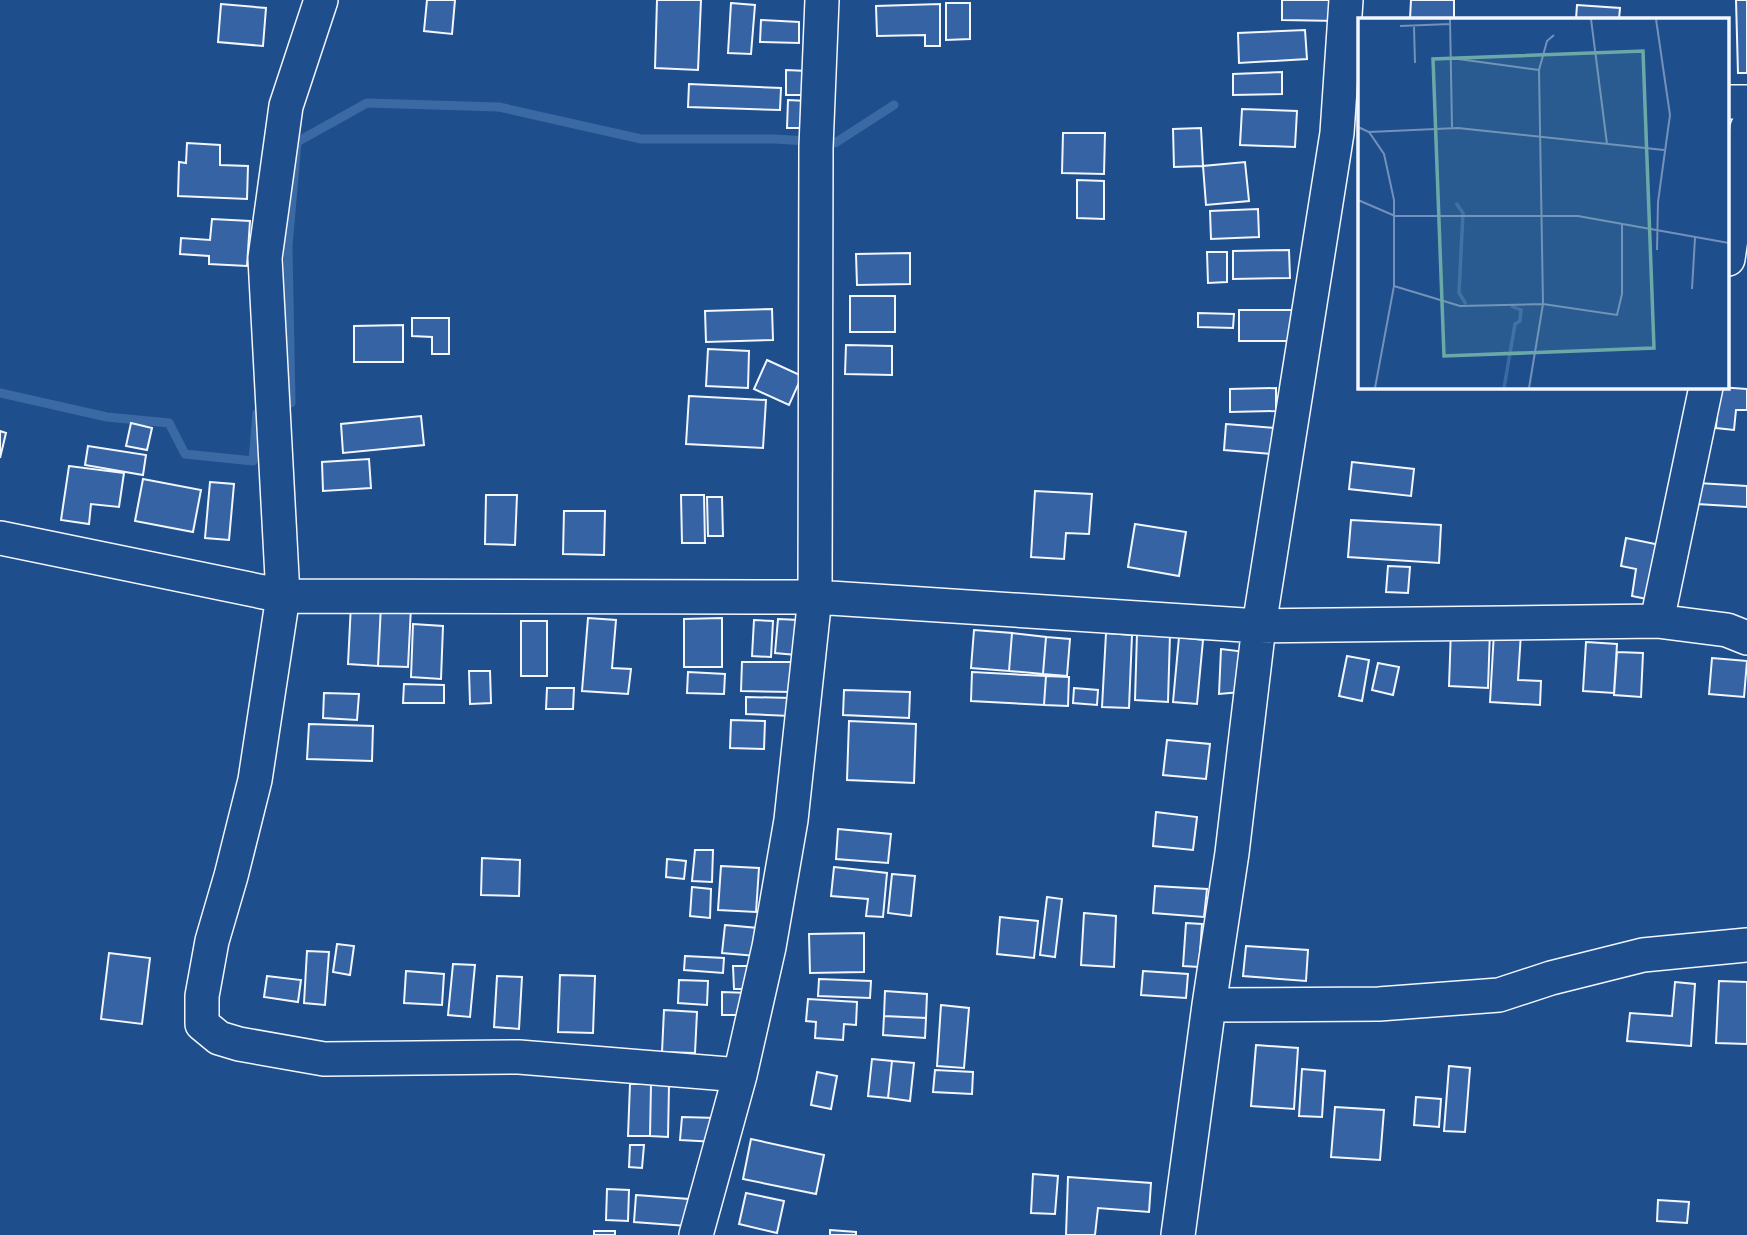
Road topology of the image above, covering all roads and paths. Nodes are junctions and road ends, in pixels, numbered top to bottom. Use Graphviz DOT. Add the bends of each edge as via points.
graph roads {
  1 [pos="321,0"];
  2 [pos="822,0"];
  3 [pos="1346,0"];
  4 [pos="1350,94"];
  5 [pos="1747,128"];
  6 [pos="1730,245"];
  7 [pos="1706,388"];
  8 [pos="0,538"];
  9 [pos="284,596"];
  10 [pos="816,597"];
  11 [pos="1657,621"];
  12 [pos="1259,626"];
  13 [pos="1747,638"];
  14 [pos="1747,945"];
  15 [pos="1209,1005"];
  16 [pos="740,1075"];
  17 [pos="696,1235"];
  18 [pos="1178,1235"];
  1 -- 9 [label="street" via="286,106 265,258"];
  2 -- 10 [label="street" via="816,141"];
  3 -- 4 [label="street"];
  4 -- 12 [label="street" via="1337,133"];
  5 -- 6 [label="street"];
  7 -- 11 [label="street"];
  8 -- 9 [label="street"];
  9 -- 10 [label="street"];
  9 -- 16 [label="street" via="255,779 212,941 202,1024 219,1038 239,1044 324,1059 519,1057"];
  10 -- 12 [label="street"];
  10 -- 16 [label="street" via="791,820"];
  11 -- 12 [label="street"];
  11 -- 13 [label="street"];
  12 -- 15 [label="street"];
  14 -- 15 [label="street" via="1643,955 1499,995 1379,1004"];
  15 -- 18 [label="street"];
  16 -- 17 [label="street"];
}
